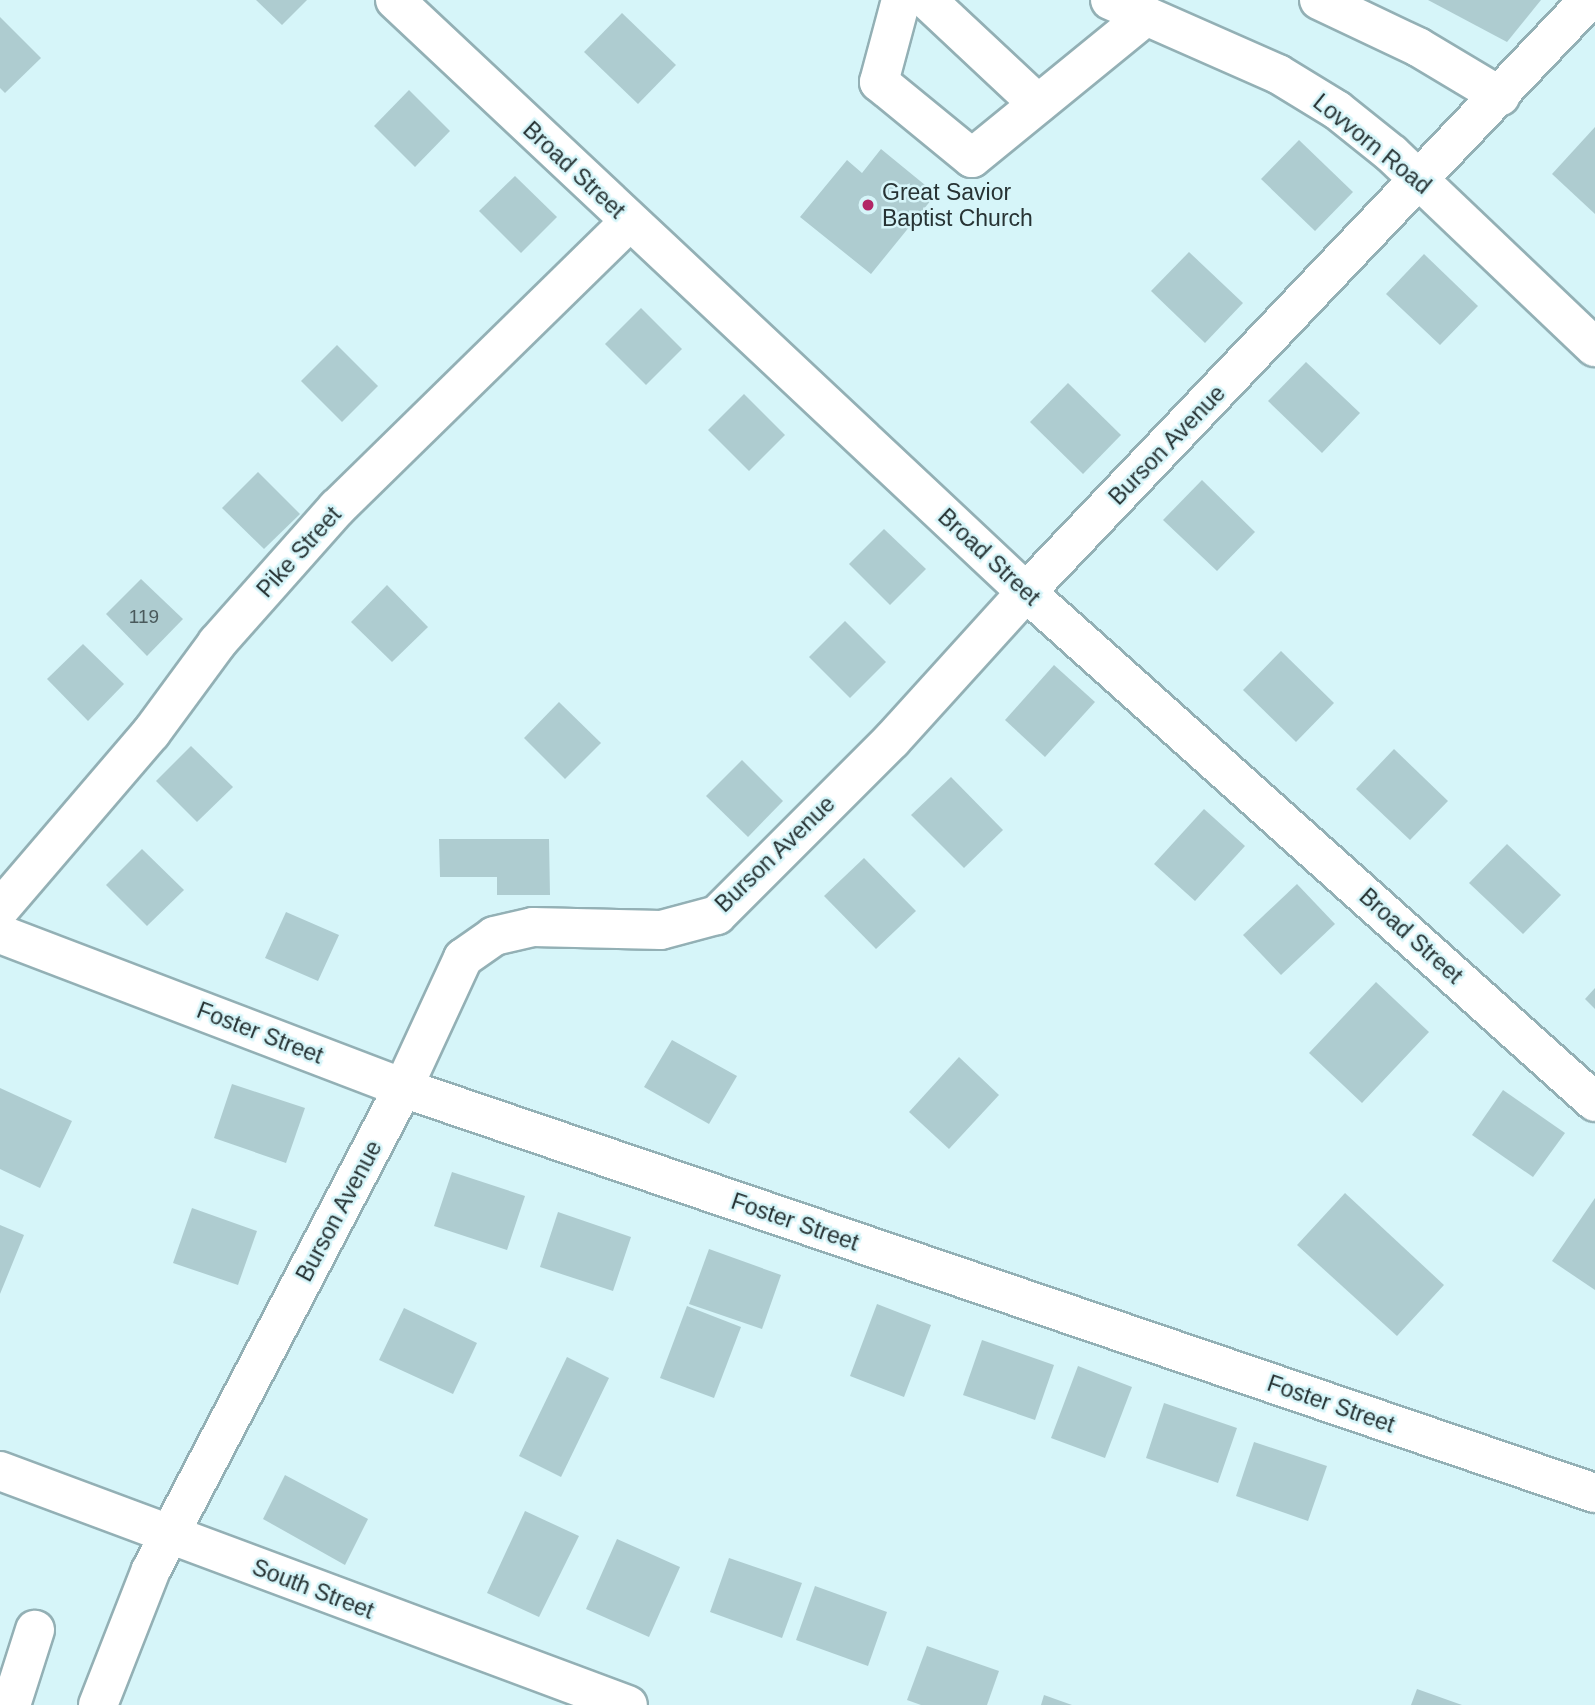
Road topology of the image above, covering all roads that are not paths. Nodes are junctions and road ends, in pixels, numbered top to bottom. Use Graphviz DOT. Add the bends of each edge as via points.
graph roads {
  1 [pos="395,0"];
  2 [pos="901,0"];
  3 [pos="927,0"];
  4 [pos="1110,0"];
  5 [pos="1319,0"];
  6 [pos="1589,0"];
  7 [pos="1146,16"];
  8 [pos="1500,96"];
  9 [pos="1038,104"];
  10 [pos="1421,180"];
  11 [pos="629,222"];
  12 [pos="1595,346"];
  13 [pos="1026,592"];
  14 [pos="0,909"];
  15 [pos="0,933"];
  16 [pos="403,1088"];
  17 [pos="1595,1102"];
  18 [pos="0,1471"];
  19 [pos="1595,1493"];
  20 [pos="170,1534"];
  21 [pos="35,1630"];
  22 [pos="11,1705"];
  23 [pos="99,1705"];
  24 [pos="628,1705"];
  1 -- 11 [label="street, Broad Street"];
  2 -- 9 [label="street" via="879,82 972,158"];
  3 -- 9 [label="street"];
  4 -- 7 [label="street, Lovvorn Road"];
  5 -- 8 [label="street" via="1418,47"];
  6 -- 8 [label="street, Burson Avenue"];
  7 -- 9 [label="street"];
  7 -- 10 [label="street, Lovvorn Road" via="1278,74 1325,103"];
  8 -- 10 [label="street, Burson Avenue"];
  10 -- 12 [label="street, Lovvorn Road"];
  10 -- 13 [label="street, Burson Avenue"];
  11 -- 13 [label="street, Broad Street"];
  11 -- 14 [label="street, Pike Street" via="337,508 217,643 150,733"];
  13 -- 16 [label="street, Burson Avenue" via="892,740 716,915 661,930 533,927 494,936 463,958"];
  13 -- 17 [label="street, Broad Street"];
  15 -- 16 [label="street, Foster Street"];
  16 -- 19 [label="street, Foster Street"];
  16 -- 20 [label="street, Burson Avenue"];
  18 -- 20 [label="street, South Street"];
  20 -- 23 [label="street, Burson Avenue" via="127,1626"];
  20 -- 24 [label="street, South Street"];
  21 -- 22 [label="street"];
}
